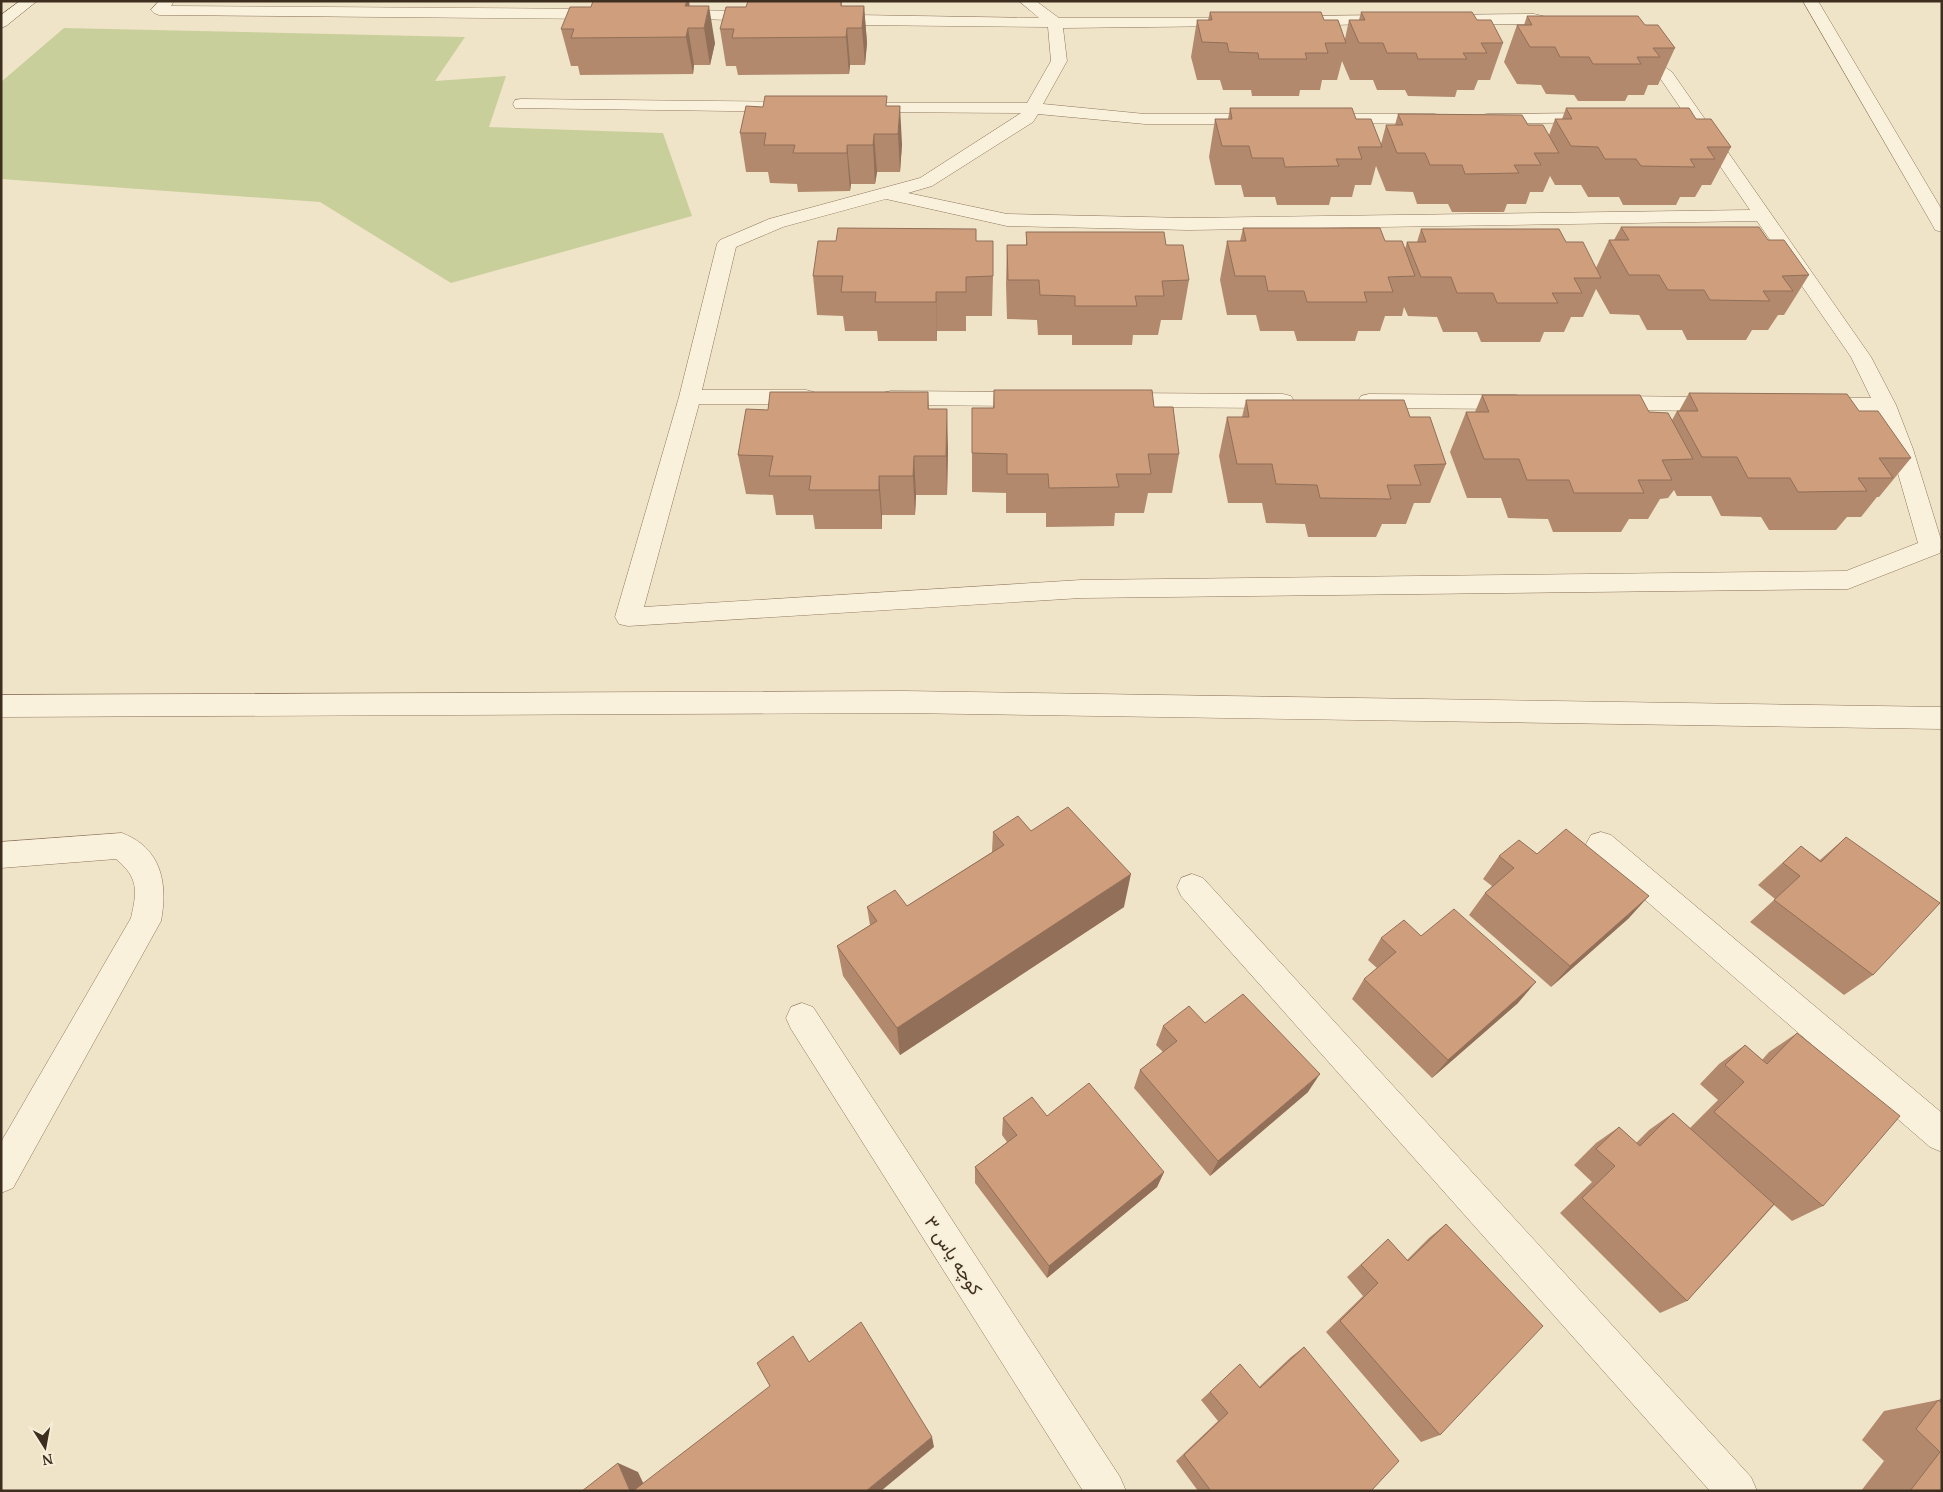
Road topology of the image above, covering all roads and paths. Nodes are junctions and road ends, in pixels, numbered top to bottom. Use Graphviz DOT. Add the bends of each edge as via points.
graph roads {
  1 [pos="30,1"];
  2 [pos="167,1"];
  3 [pos="1026,1"];
  4 [pos="1810,1"];
  5 [pos="623,14"];
  6 [pos="652,14"];
  7 [pos="781,16"];
  8 [pos="810,16"];
  9 [pos="1254,21"];
  10 [pos="1284,21"];
  11 [pos="1,23"];
  12 [pos="1055,23"];
  13 [pos="1580,30"];
  14 [pos="1616,42"];
  15 [pos="521,104"];
  16 [pos="816,107"];
  17 [pos="845,107"];
  18 [pos="1032,108"];
  19 [pos="1617,118"];
  20 [pos="1676,118"];
  21 [pos="1696,118"];
  22 [pos="1263,119"];
  23 [pos="1322,119"];
  24 [pos="1450,119"];
  25 [pos="1470,119"];
  26 [pos="886,193"];
  27 [pos="1763,215"];
  28 [pos="1942,226"];
  29 [pos="690,397"];
  30 [pos="829,398"];
  31 [pos="869,398"];
  32 [pos="1049,399"];
  33 [pos="1098,399"];
  34 [pos="1308,401"];
  35 [pos="1348,401"];
  36 [pos="1537,402"];
  37 [pos="1587,403"];
  38 [pos="1746,404"];
  39 [pos="1796,404"];
  40 [pos="1886,405"];
  41 [pos="1,706"];
  42 [pos="1942,718"];
  43 [pos="1601,844"];
  44 [pos="1,855"];
  45 [pos="1192,887"];
  46 [pos="802,1018"];
  47 [pos="1942,1135"];
  48 [pos="1,1176"];
  49 [pos="1106,1491"];
  50 [pos="1737,1491"];
  1 -- 11 [label="street"];
  2 -- 5 [label="street" via="159,10"];
  3 -- 12 [label="street"];
  4 -- 28 [label="street"];
  6 -- 7 [label="street"];
  8 -- 12 [label="street" via="857,20"];
  9 -- 12 [label="street"];
  10 -- 13 [label="street" via="1534,19"];
  12 -- 18 [label="street" via="1059,61"];
  14 -- 21 [label="street" via="1666,75"];
  15 -- 16 [label="street"];
  17 -- 18 [label="street"];
  18 -- 22 [label="street" via="1145,119"];
  18 -- 26 [label="street" via="1027,118 926,182"];
  19 -- 25 [label="street"];
  20 -- 21 [label="street"];
  21 -- 27 [label="street"];
  23 -- 24 [label="street"];
  26 -- 27 [label="street" via="1007,220 1189,224"];
  26 -- 29 [label="street" via="776,223 727,244"];
  27 -- 40 [label="street" via="1861,357"];
  29 -- 30 [label="street"];
  29 -- 40 [label="street" via="628,617 1081,589 1848,580 1931,547"];
  31 -- 32 [label="street"];
  33 -- 34 [label="street"];
  35 -- 36 [label="street"];
  37 -- 38 [label="street"];
  39 -- 40 [label="street"];
  41 -- 42 [label="street" via="903,702"];
  43 -- 47 [label="street"];
  44 -- 48 [label="street" via="122,846 148,872 150,900 146,921"];
  45 -- 50 [label="street"];
  46 -- 49 [label="street, کوچه یاس ۳"];
}
